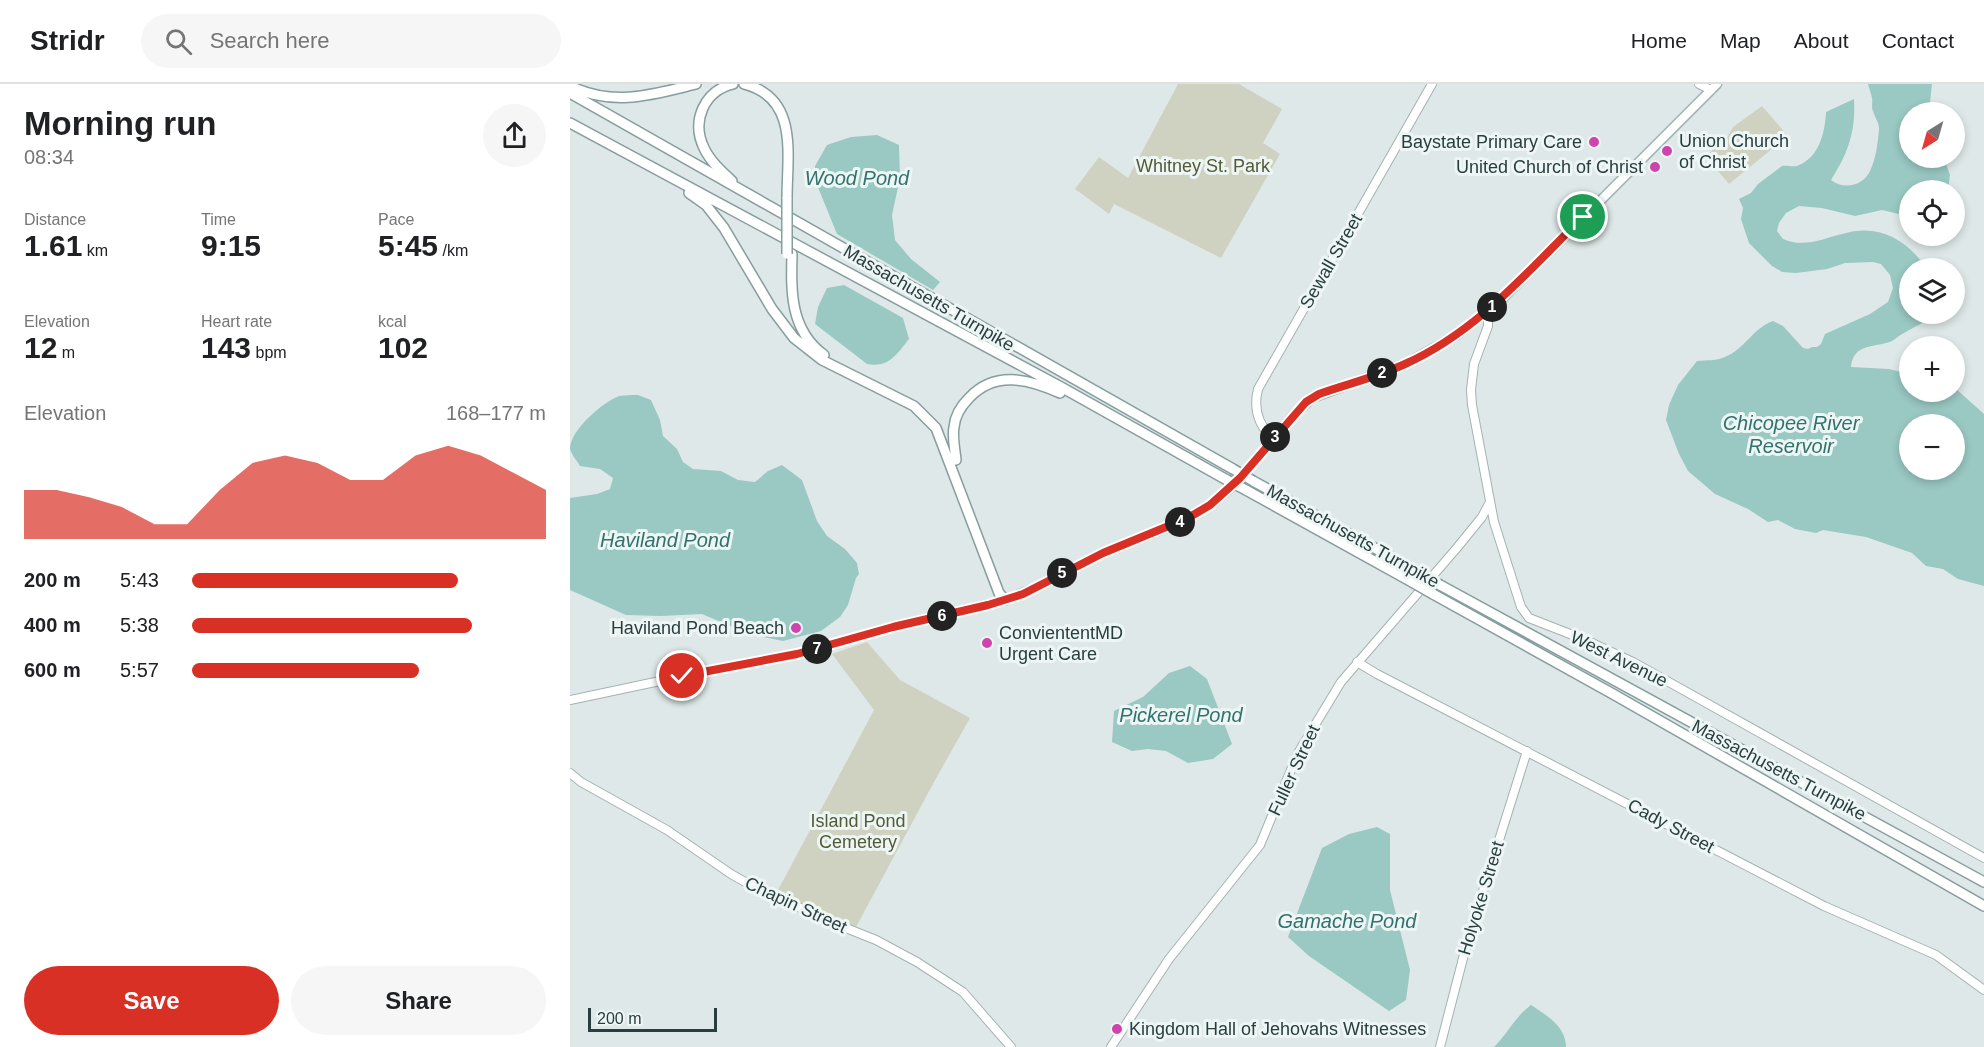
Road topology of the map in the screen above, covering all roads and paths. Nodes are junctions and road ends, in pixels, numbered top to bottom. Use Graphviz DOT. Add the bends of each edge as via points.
graph roads {
  1 [pos="696,84"];
  2 [pos="733,84"];
  3 [pos="744,84"];
  4 [pos="760,84"];
  5 [pos="1432,84"];
  6 [pos="1699,84"];
  7 [pos="570,86"];
  8 [pos="1714,87"];
  9 [pos="570,93"];
  10 [pos="570,123"];
  11 [pos="610,144"];
  12 [pos="789,200"];
  13 [pos="771,207"];
  14 [pos="789,254"];
  15 [pos="1484,315"];
  16 [pos="830,365"];
  17 [pos="1155,440"];
  18 [pos="1273,440"];
  19 [pos="956,460"];
  20 [pos="1490,502"];
  21 [pos="1005,600"];
  22 [pos="1357,662"];
  23 [pos="570,700"];
  24 [pos="1527,751"];
  25 [pos="570,773"];
  26 [pos="1984,858"];
  27 [pos="1984,882"];
  28 [pos="1984,906"];
  29 [pos="1984,990"];
  30 [pos="1011,1047"];
  31 [pos="1111,1047"];
  32 [pos="1440,1047"];
  1 -- 7 [label="highway" via="625,99 602,97"];
  2 -- 13 [label="highway" via="719,89 705,102 699,121 701,142 720,171"];
  3 -- 12 [label="highway" via="762,89 783,115"];
  4 -- 12 [label="highway" via="775,95 788,123"];
  5 -- 18 [label="main road, Sewall Street" via="1258,389 1258,419"];
  6 -- 8 [label="main road"];
  8 -- 15 [label="main road"];
  9 -- 13 [label="highway, Massachusetts Turnpike"];
  10 -- 11 [label="highway, Massachusetts Turnpike"];
  11 -- 16 [label="highway" via="705,205 724,228 788,331"];
  11 -- 17 [label="highway, Massachusetts Turnpike"];
  12 -- 14 [label="highway, bridge"];
  13 -- 27 [label="highway, Massachusetts Turnpike, bridge" via="1233,470"];
  14 -- 16 [label="highway" via="786,301 792,325 807,347"];
  14 -- 19 [label="highway" via="792,300 805,337 825,357 923,407 944,431"];
  15 -- 18 [label="main road" via="1407,363 1312,398"];
  15 -- 20 [label="main road, West Avenue" via="1488,326 1474,364 1471,390"];
  16 -- 21 [label="highway" via="914,406 936,428"];
  17 -- 19 [label="highway" via="1039,384 1004,380 976,391 961,409 954,426"];
  17 -- 28 [label="highway, Massachusetts Turnpike, bridge" via="1622,699"];
  18 -- 21 [label="main road" via="1237,482 1198,512"];
  19 -- 21 [label="highway"];
  20 -- 22 [label="main road, Fuller Street" via="1456,549"];
  20 -- 26 [label="main road, West Avenue" via="1521,607 1529,618 1633,662"];
  21 -- 23 [label="main road" via="797,654"];
  22 -- 24 [label="main road, Cady Street"];
  22 -- 31 [label="main road, Fuller Street" via="1332,695 1298,753 1260,845 1171,956"];
  24 -- 29 [label="main road, Cady Street" via="1824,906 1936,956"];
  24 -- 32 [label="main road, Holyoke Street" via="1468,939"];
  25 -- 30 [label="main road, Chapin Street" via="745,882 907,956 963,992"];
}
